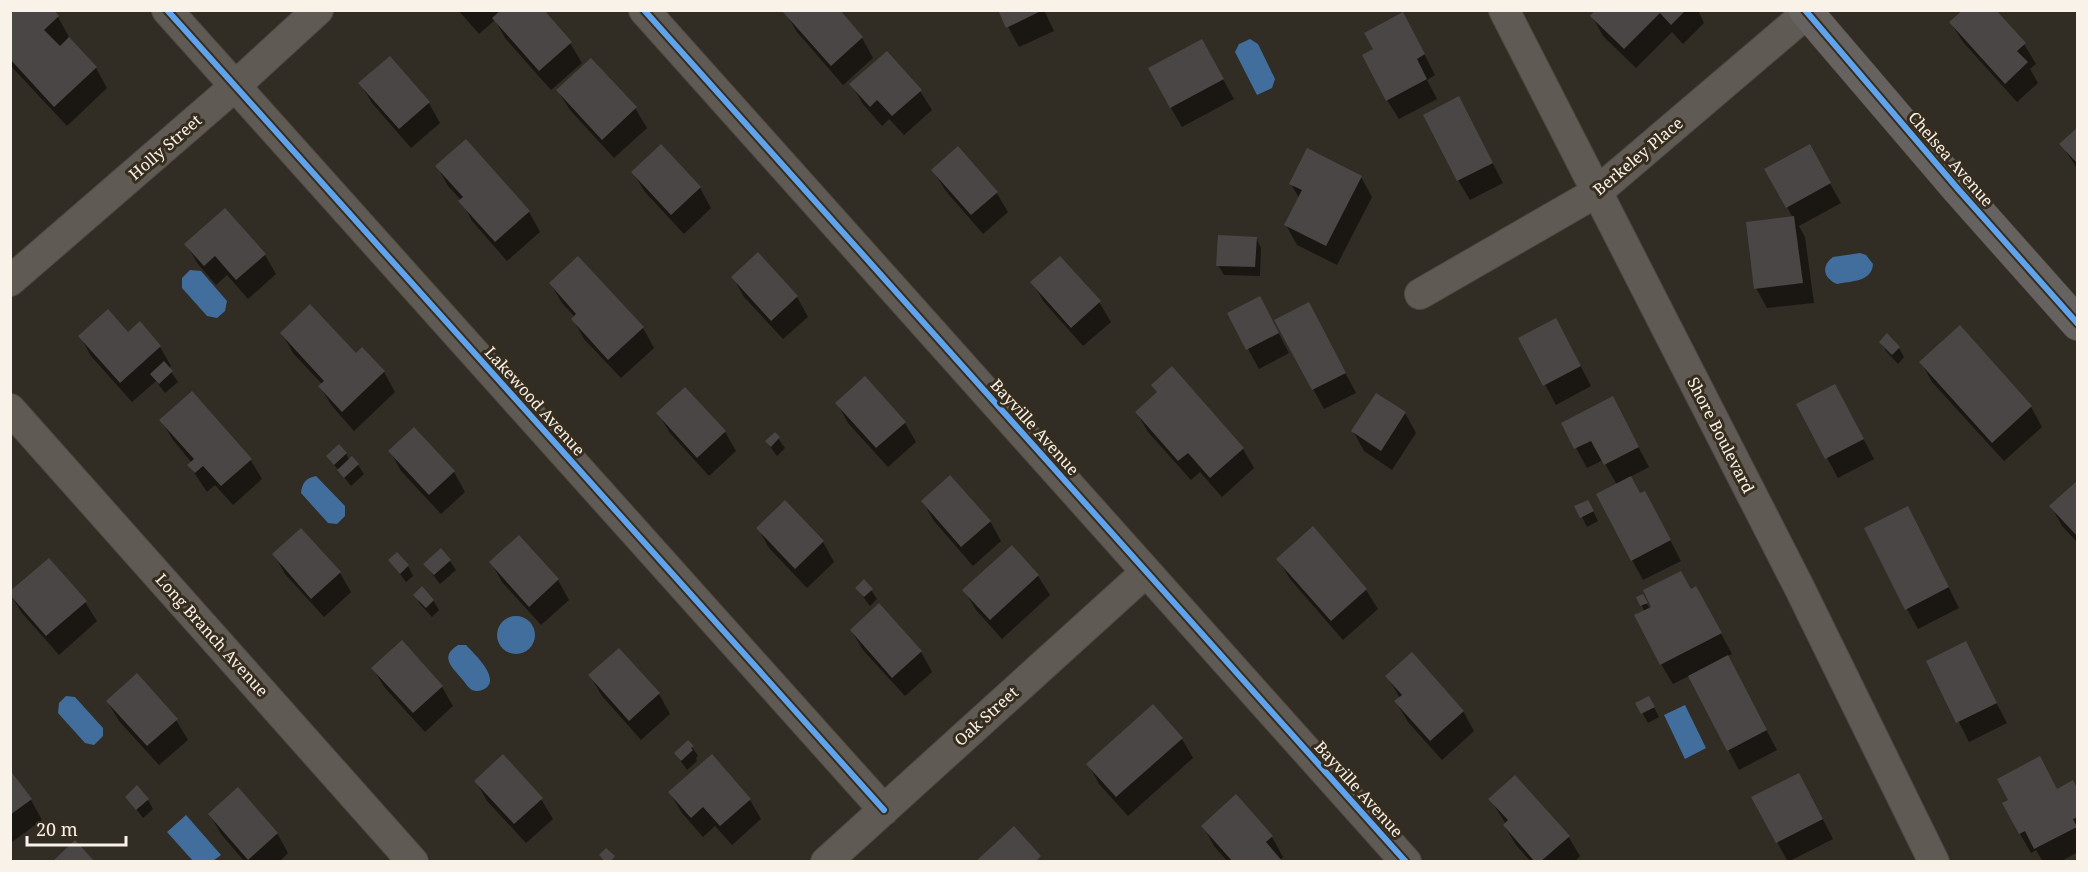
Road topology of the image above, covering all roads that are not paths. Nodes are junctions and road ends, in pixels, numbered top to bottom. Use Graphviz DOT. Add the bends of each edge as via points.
graph roads {
  1 [pos="167,10"];
  2 [pos="318,10"];
  3 [pos="644,10"];
  4 [pos="1504,10"];
  5 [pos="1806,12"];
  6 [pos="234,87"];
  7 [pos="1597,192"];
  8 [pos="10,281"];
  9 [pos="1420,294"];
  10 [pos="2078,324"];
  11 [pos="10,409"];
  12 [pos="1146,572"];
  13 [pos="884,810"];
  14 [pos="413,861"];
  15 [pos="826,861"];
  16 [pos="1406,861"];
  17 [pos="1934,861"];
  1 -- 6 [label="street, Lakewood Avenue"];
  2 -- 6 [label="street, Holly Street"];
  3 -- 12 [label="street, Bayville Avenue"];
  4 -- 7 [label="street, Shore Boulevard"];
  5 -- 7 [label="street, Berkeley Place"];
  5 -- 10 [label="main road, Chelsea Avenue"];
  6 -- 8 [label="street, Holly Street"];
  6 -- 13 [label="street, Lakewood Avenue"];
  7 -- 9 [label="street, Berkeley Place"];
  7 -- 17 [label="street, Shore Boulevard"];
  11 -- 14 [label="street, Long Branch Avenue"];
  12 -- 13 [label="street, Oak Street"];
  12 -- 16 [label="street, Bayville Avenue"];
  13 -- 15 [label="street, Oak Street"];
}
